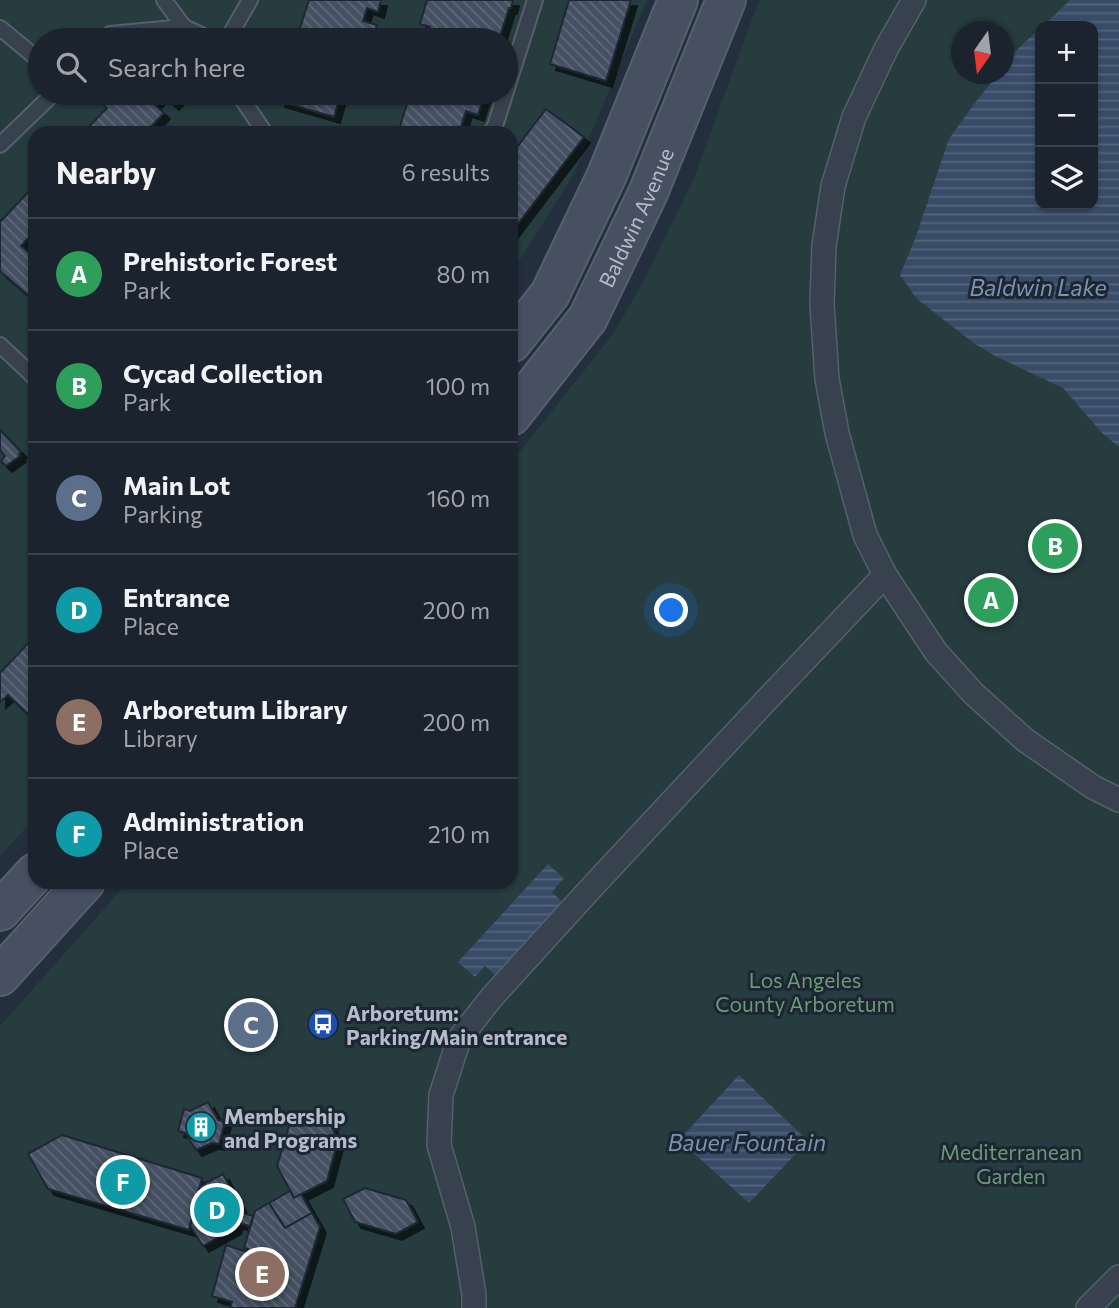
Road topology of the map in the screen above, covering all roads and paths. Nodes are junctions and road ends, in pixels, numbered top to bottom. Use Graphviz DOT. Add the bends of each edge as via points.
graph roads {
  1 [pos="164,0"];
  2 [pos="250,0"];
  3 [pos="535,0"];
  4 [pos="678,0"];
  5 [pos="726,0"];
  6 [pos="914,0"];
  7 [pos="184,27"];
  8 [pos="0,28"];
  9 [pos="173,28"];
  10 [pos="234,28"];
  11 [pos="28,51"];
  12 [pos="518,54"];
  13 [pos="42,105"];
  14 [pos="246,105"];
  15 [pos="502,105"];
  16 [pos="260,126"];
  17 [pos="495,126"];
  18 [pos="0,145"];
  19 [pos="518,335"];
  20 [pos="0,345"];
  21 [pos="28,371"];
  22 [pos="518,407"];
  23 [pos="885,575"];
  24 [pos="1119,800"];
  25 [pos="28,881"];
  26 [pos="79,889"];
  27 [pos="0,911"];
  28 [pos="0,976"];
  29 [pos="1119,1278"];
  30 [pos="474,1308"];
  31 [pos="1088,1308"];
  1 -- 7 [label="lane"];
  2 -- 10 [label="lane"];
  3 -- 12 [label="lane"];
  4 -- 19 [label="main road, Baldwin Avenue" via="607,175 550,294"];
  5 -- 22 [label="main road, Baldwin Avenue" via="648,193 588,317"];
  6 -- 23 [label="street" via="854,117 833,186 824,246 822,304 836,433 865,535"];
  7 -- 9 [label="lane"];
  8 -- 11 [label="lane"];
  13 -- 18 [label="lane"];
  14 -- 16 [label="lane"];
  15 -- 17 [label="lane"];
  20 -- 21 [label="lane"];
  23 -- 24 [label="street" via="936,652 973,694 1025,740"];
  23 -- 30 [label="street" via="593,886 459,1039 441,1095 439,1145 463,1227"];
  25 -- 27 [label="main road"];
  26 -- 28 [label="main road"];
  29 -- 31 [label="street"];
}
